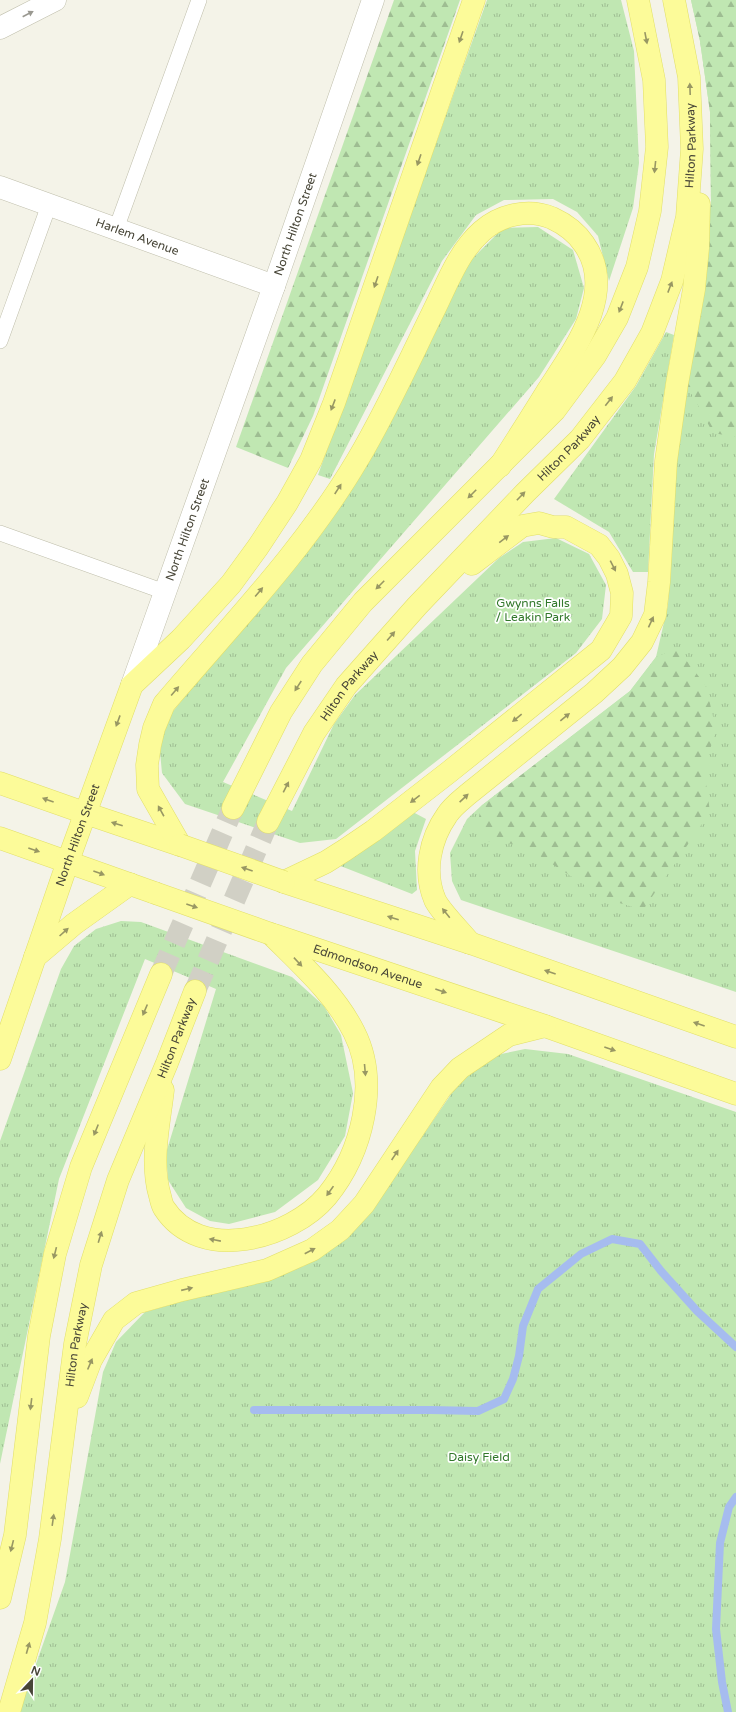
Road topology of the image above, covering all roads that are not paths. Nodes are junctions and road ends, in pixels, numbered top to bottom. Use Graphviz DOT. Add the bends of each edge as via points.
graph roads {
  1 [pos="55,0"];
  2 [pos="199,0"];
  3 [pos="373,0"];
  4 [pos="474,0"];
  5 [pos="638,0"];
  6 [pos="674,0"];
  7 [pos="0,28"];
  8 [pos="692,149"];
  9 [pos="0,187"];
  10 [pos="49,205"];
  11 [pos="116,229"];
  12 [pos="274,286"];
  13 [pos="0,341"];
  14 [pos="500,466"];
  15 [pos="0,533"];
  16 [pos="165,592"];
  17 [pos="417,606"];
  18 [pos="132,685"];
  19 [pos="0,783"];
  20 [pos="233,808"];
  21 [pos="84,814"];
  22 [pos="268,822"];
  23 [pos="0,838"];
  24 [pos="180,845"];
  25 [pos="68,861"];
  26 [pos="284,882"];
  27 [pos="130,884"];
  28 [pos="271,934"];
  29 [pos="470,943"];
  30 [pos="34,958"];
  31 [pos="161,974"];
  32 [pos="195,991"];
  33 [pos="545,1026"];
  34 [pos="736,1037"];
  35 [pos="0,1059"];
  36 [pos="167,1063"];
  37 [pos="736,1094"];
  38 [pos="65,1426"];
  39 [pos="0,1598"];
  40 [pos="9,1712"];
  7 -- 1 [label="street, one-way"];
  2 -- 11 [label="lane"];
  3 -- 12 [label="street, North Hilton Street"];
  4 -- 18 [label="main road, one-way" via="334,403 311,460 287,503 231,584 181,639"];
  5 -- 14 [label="main road, one-way" via="654,80 657,147 650,211 636,267 617,318 595,356 555,410"];
  8 -- 6 [label="main road, Hilton Parkway, one-way" via="689,77"];
  17 -- 8 [label="main road, Hilton Parkway, one-way" via="580,439 625,381 652,333 672,281 687,217"];
  29 -- 8 [label="main road, one-way" via="436,901 430,882 428,862 435,836 447,814 622,667 642,642 655,615 666,461 694,289 698,248 699,193"];
  9 -- 10 [label="street, Harlem Avenue"];
  10 -- 11 [label="street, Harlem Avenue"];
  10 -- 13 [label="lane"];
  11 -- 12 [label="street, Harlem Avenue"];
  12 -- 16 [label="street, North Hilton Street"];
  14 -- 20 [label="main road, one-way" via="363,602 312,664 281,712"];
  24 -- 14 [label="main road, one-way" via="148,789 147,765 150,745 164,704 285,562 358,460 466,247 499,219 520,213 542,214 562,222 578,236 591,253 596,273 596,297 588,321 572,352"];
  15 -- 16 [label="lane"];
  16 -- 18 [label="street, North Hilton Street"];
  22 -- 17 [label="main road, Hilton Parkway, one-way" via="314,733 342,692"];
  17 -- 26 [label="main road, one-way" via="522,526 539,523 566,527 598,545 612,564 622,593 621,616 601,650 373,830 326,862"];
  18 -- 21 [label="main road, North Hilton Street, one-way"];
  21 -- 19 [label="main road, one-way"];
  24 -- 21 [label="main road, one-way"];
  21 -- 25 [label="main road, North Hilton Street"];
  23 -- 25 [label="main road, Edmondson Avenue, one-way"];
  26 -- 24 [label="main road, one-way, bridge"];
  25 -- 27 [label="main road, Edmondson Avenue, one-way"];
  25 -- 30 [label="main road, North Hilton Street"];
  29 -- 26 [label="main road, one-way"];
  27 -- 28 [label="main road, Edmondson Avenue, one-way, bridge"];
  30 -- 27 [label="main road, one-way" via="74,924"];
  28 -- 33 [label="main road, Edmondson Avenue, one-way"];
  28 -- 36 [label="main road, one-way" via="335,1001 355,1033 366,1066 367,1098 359,1137 347,1166 327,1196 306,1215 278,1230 247,1239 220,1241 196,1236 178,1224 163,1207 157,1186 155,1157"];
  34 -- 29 [label="main road, one-way"];
  30 -- 35 [label="main road, North Hilton Street"];
  31 -- 39 [label="main road, one-way" via="81,1167 55,1254 39,1336 15,1535"];
  32 -- 36 [label="main road, Hilton Parkway"];
  33 -- 37 [label="main road, Edmondson Avenue, one-way"];
  38 -- 33 [label="main road, one-way" via="91,1360 114,1320 136,1303 267,1270 312,1250 340,1230 364,1204 441,1088 460,1068 509,1035"];
  38 -- 36 [label="main road, Hilton Parkway, one-way" via="75,1344 91,1265 118,1180"];
  40 -- 38 [label="main road, Hilton Parkway, one-way" via="35,1623 50,1539"];
}
